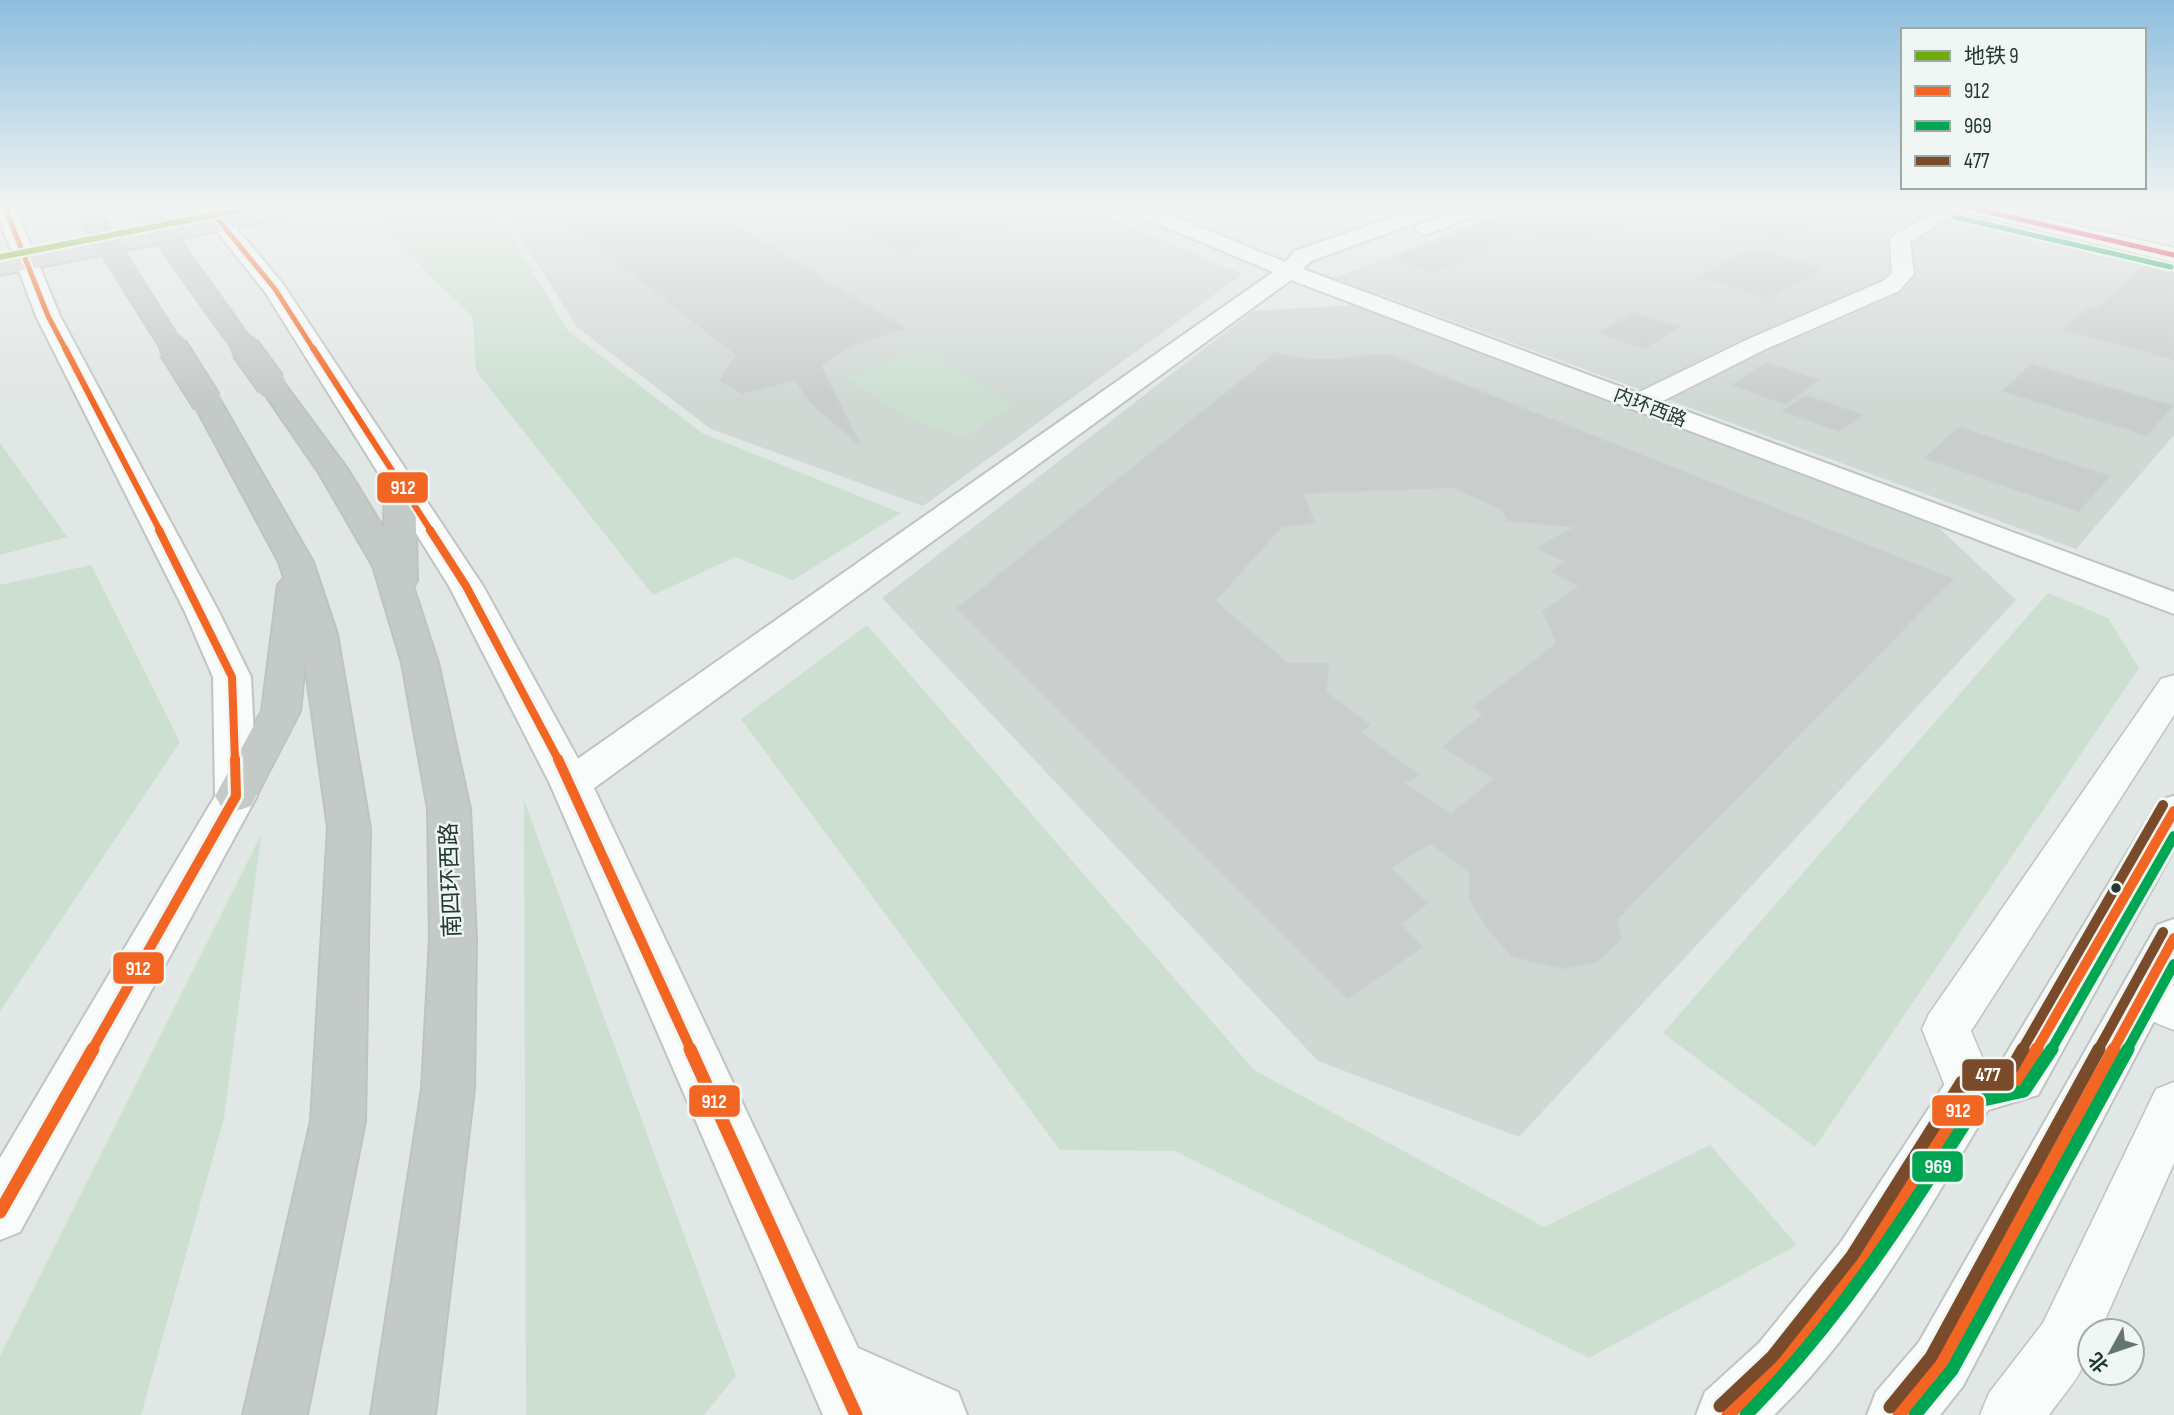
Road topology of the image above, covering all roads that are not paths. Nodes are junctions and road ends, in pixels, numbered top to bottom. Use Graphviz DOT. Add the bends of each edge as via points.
graph roads {
  1 [pos="20,271"];
  2 [pos="125,271"];
  3 [pos="190,271"];
  4 [pos="260,271"];
  5 [pos="1289,271"];
  6 [pos="1903,271"];
  7 [pos="1638,403"];
  8 [pos="400,483"];
  9 [pos="296,562"];
  10 [pos="400,597"];
  11 [pos="2174,604"];
  12 [pos="2174,687"];
  13 [pos="571,784"];
  14 [pos="236,796"];
  15 [pos="2174,811"];
  16 [pos="2174,938"];
  17 [pos="2159,1001"];
  18 [pos="1971,1090"];
  19 [pos="2174,1105"];
  20 [pos="0,1212"];
  21 [pos="840,1400"];
  22 [pos="275,1415"];
  23 [pos="403,1415"];
  24 [pos="935,1415"];
  25 [pos="1728,1415"];
  26 [pos="1899,1415"];
  27 [pos="2011,1415"];
  1 -- 14 [label="main road" via="48,316 232,677"];
  2 -- 9 [label="highway, bridge" via="207,402"];
  3 -- 10 [label="highway, 南四环西路, bridge" via="333,470 390,566"];
  4 -- 8 [label="main road"];
  5 -- 7 [label="main road, 内环西路"];
  5 -- 13 [label="main road"];
  6 -- 7 [label="street" via="1891,286 1755,345"];
  7 -- 11 [label="main road, 内环西路"];
  8 -- 10 [label="highway"];
  8 -- 13 [label="main road" via="466,586"];
  9 -- 14 [label="highway" via="281,711"];
  9 -- 22 [label="highway" via="319,634 348,828 338,1121"];
  10 -- 23 [label="highway, 南四环西路" via="420,663 449,809 453,939 447,1090"];
  12 -- 18 [label="street" via="1946,1029"];
  13 -- 21 [label="main road"];
  14 -- 20 [label="main road"];
  15 -- 18 [label="main road" via="2020,1079"];
  16 -- 17 [label="main road"];
  17 -- 26 [label="main road" via="1941,1364"];
  18 -- 25 [label="main road" via="1861,1263 1781,1365"];
  19 -- 27 [label="street" via="2064,1344"];
  21 -- 24 [label="main road"];
}
